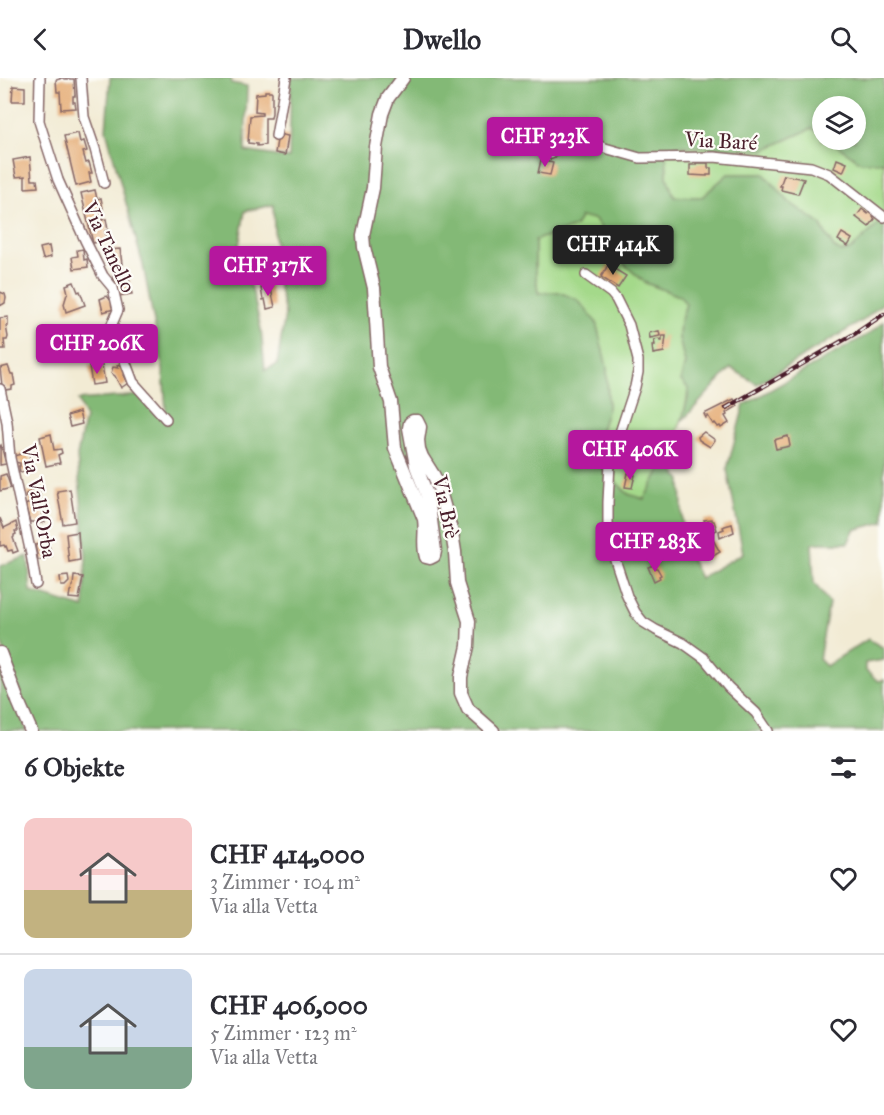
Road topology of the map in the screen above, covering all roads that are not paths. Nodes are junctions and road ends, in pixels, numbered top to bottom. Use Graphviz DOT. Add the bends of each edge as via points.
graph roads {
  1 [pos="40,78"];
  2 [pos="81,78"];
  3 [pos="286,78"];
  4 [pos="403,78"];
  5 [pos="276,136"];
  6 [pos="551,154"];
  7 [pos="104,183"];
  8 [pos="884,217"];
  9 [pos="586,275"];
  10 [pos="0,389"];
  11 [pos="166,419"];
  12 [pos="36,584"];
  13 [pos="0,653"];
  14 [pos="31,731"];
  15 [pos="494,731"];
  16 [pos="768,731"];
  1 -- 11 [label="street, Via Tanello" via="39,121 58,180 84,240 113,288 118,310 112,324 133,382"];
  2 -- 7 [label="street" via="84,117"];
  3 -- 5 [label="street"];
  4 -- 15 [label="street, Via Brè" via="383,108 363,235 374,288 379,367 392,414 395,448 424,519 424,552 430,558 435,551 430,506 409,428 413,421 420,424 419,449 442,497 454,544 457,583 469,621 461,693 468,709"];
  6 -- 8 [label="street, Via Baré" via="568,137 640,158 714,157 811,167 829,174"];
  9 -- 16 [label="street" via="616,298 638,360 635,387 610,463 608,502 608,538 627,596 643,622 704,658"];
  10 -- 12 [label="street, Via Vall'Orba"];
  13 -- 14 [label="street"];
}
